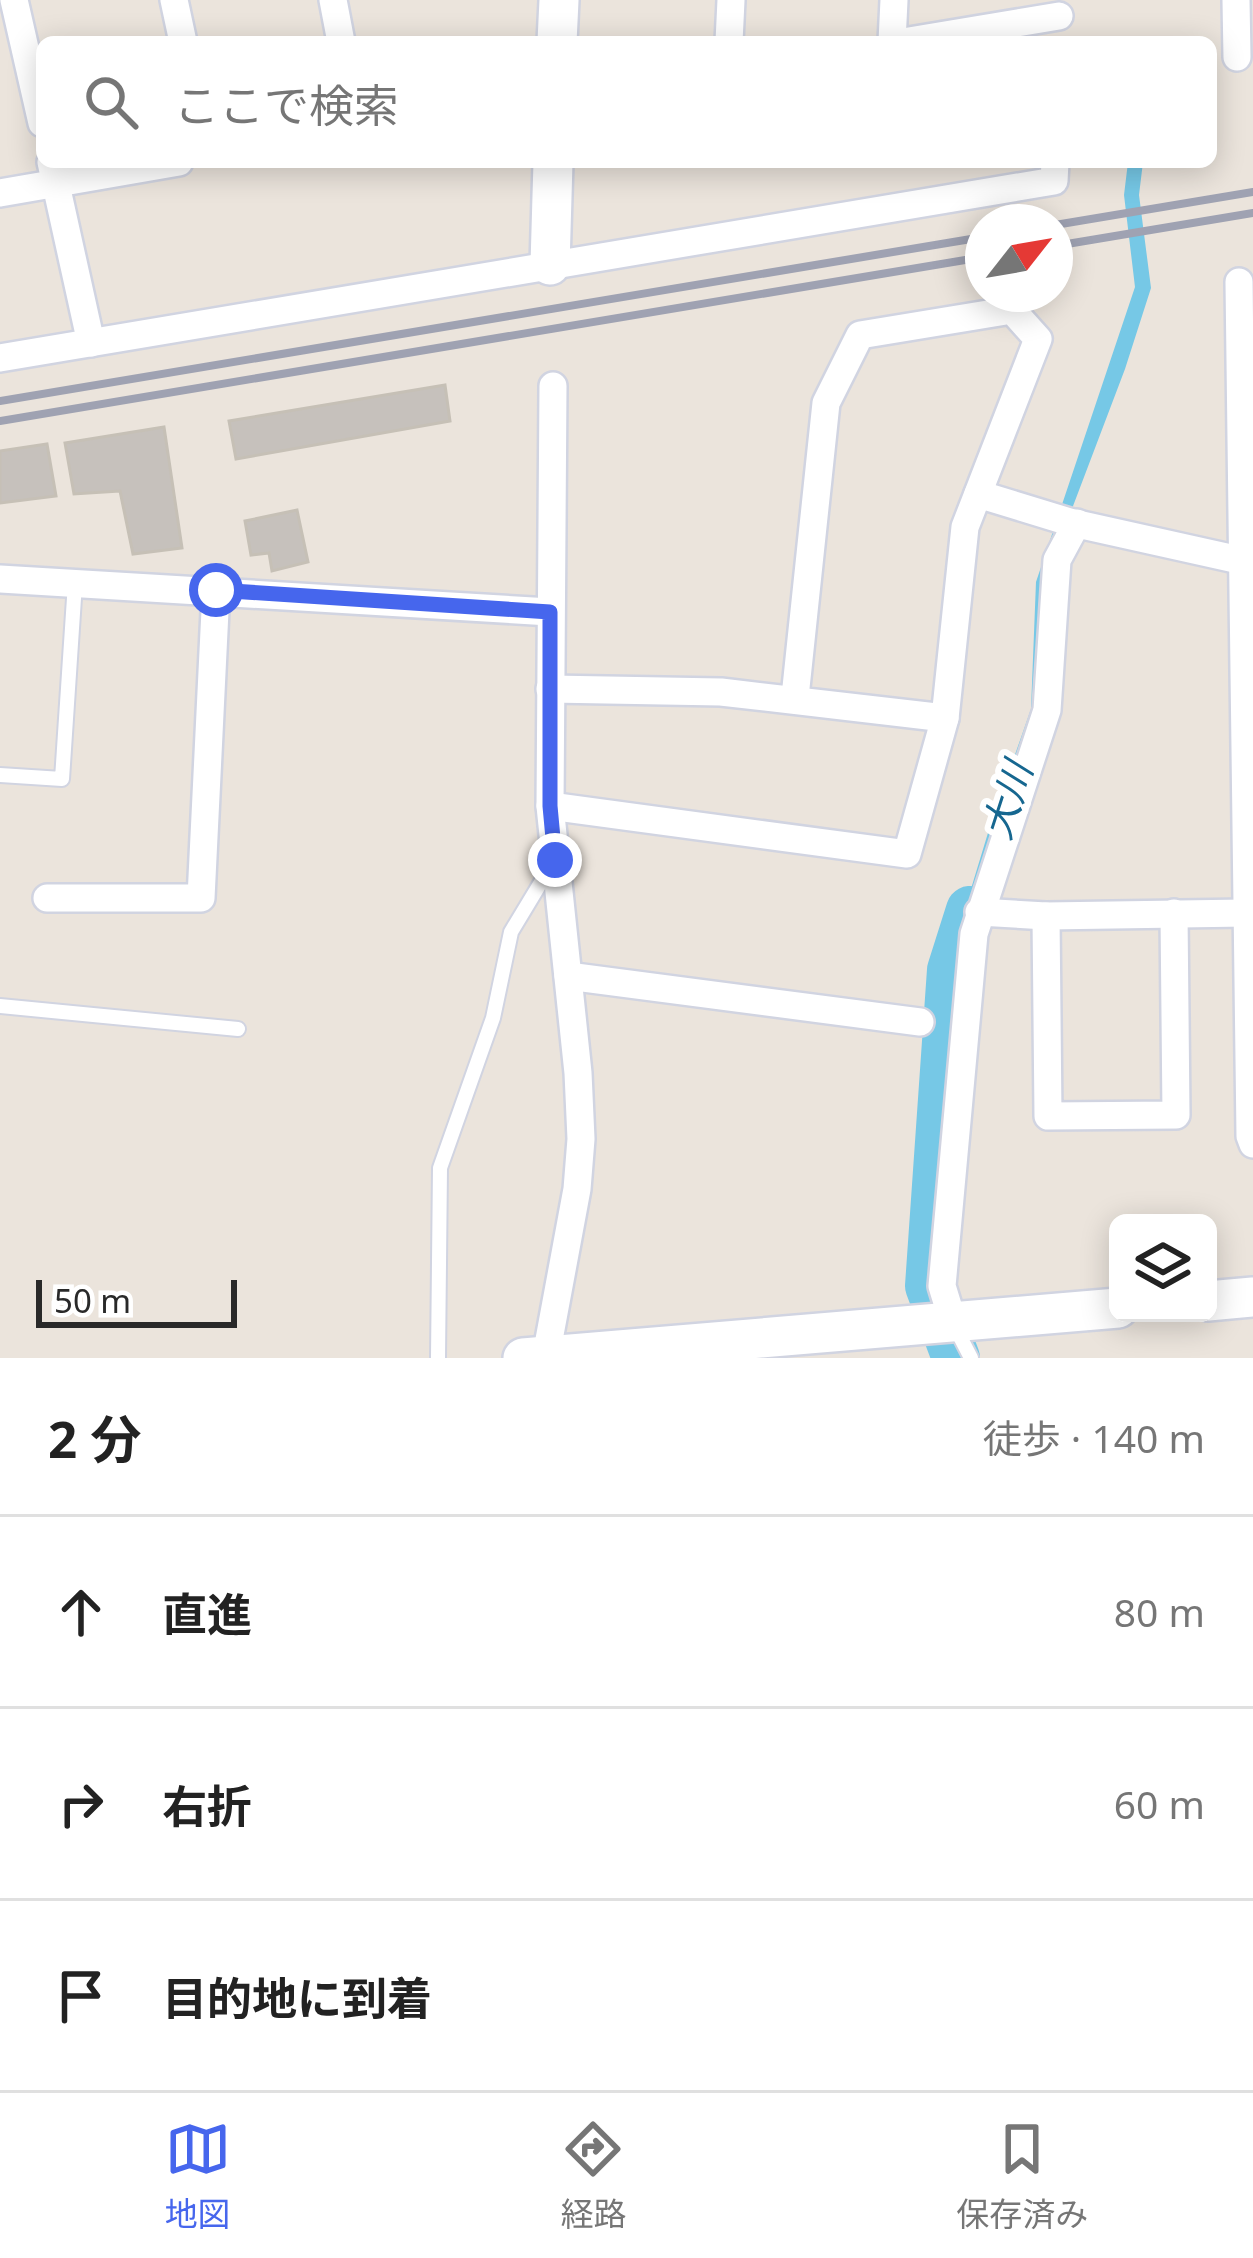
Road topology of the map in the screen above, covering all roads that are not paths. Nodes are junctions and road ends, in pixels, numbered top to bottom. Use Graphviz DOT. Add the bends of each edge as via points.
graph roads {
  1 [pos="14,0"];
  2 [pos="174,0"];
  3 [pos="333,0"];
  4 [pos="559,0"];
  5 [pos="730,0"];
  6 [pos="894,0"];
  7 [pos="1236,0"];
  8 [pos="1059,19"];
  9 [pos="182,36"];
  10 [pos="340,36"];
  11 [pos="557,36"];
  12 [pos="729,36"];
  13 [pos="892,36"];
  14 [pos="944,36"];
  15 [pos="1237,57"];
  16 [pos="36,97"];
  17 [pos="103,168"];
  18 [pos="553,168"];
  19 [pos="1055,168"];
  20 [pos="53,172"];
  21 [pos="0,193"];
  22 [pos="550,265"];
  23 [pos="1239,282"];
  24 [pos="91,344"];
  25 [pos="0,358"];
  26 [pos="553,386"];
  27 [pos="978,494"];
  28 [pos="1068,521"];
  29 [pos="1244,561"];
  30 [pos="0,579"];
  31 [pos="75,583"];
  32 [pos="216,590"];
  33 [pos="550,612"];
  34 [pos="550,689"];
  35 [pos="795,698"];
  36 [pos="945,718"];
  37 [pos="0,775"];
  38 [pos="550,806"];
  39 [pos="555,860"];
  40 [pos="47,898"];
  41 [pos="979,912"];
  42 [pos="1174,913"];
  43 [pos="1246,913"];
  44 [pos="1046,916"];
  45 [pos="568,976"];
  46 [pos="0,1006"];
  47 [pos="920,1022"];
  48 [pos="238,1029"];
  49 [pos="1253,1144"];
  50 [pos="1253,1297"];
  51 [pos="1217,1299"];
  52 [pos="1109,1309"];
  53 [pos="953,1322"];
  54 [pos="557,1356"];
  55 [pos="438,1358"];
  56 [pos="970,1358"];
  1 -- 16 [label="street"];
  2 -- 9 [label="street"];
  3 -- 10 [label="street"];
  4 -- 11 [label="street"];
  5 -- 12 [label="street"];
  6 -- 13 [label="street"];
  7 -- 15 [label="street"];
  8 -- 14 [label="street"];
  17 -- 20 [label="street"];
  18 -- 22 [label="street"];
  19 -- 22 [label="street" via="1054,182"];
  20 -- 21 [label="street"];
  20 -- 24 [label="street"];
  22 -- 24 [label="street"];
  23 -- 29 [label="street"];
  24 -- 25 [label="street"];
  26 -- 33 [label="street"];
  27 -- 28 [label="street"];
  27 -- 35 [label="street" via="1038,339 1012,310 860,335 826,403"];
  27 -- 36 [label="street" via="965,526"];
  28 -- 29 [label="street"];
  28 -- 41 [label="street" via="1057,560 1047,710"];
  29 -- 43 [label="street"];
  30 -- 31 [label="street"];
  31 -- 32 [label="street"];
  31 -- 37 [label="lane" via="62,779"];
  32 -- 33 [label="street"];
  32 -- 40 [label="street" via="201,898"];
  33 -- 34 [label="street"];
  34 -- 35 [label="street"];
  34 -- 38 [label="street"];
  35 -- 36 [label="street"];
  36 -- 38 [label="street" via="907,854"];
  38 -- 39 [label="street"];
  39 -- 45 [label="street"];
  39 -- 55 [label="lane" via="511,932 493,1018 440,1168"];
  41 -- 44 [label="street"];
  41 -- 53 [label="street" via="942,1286"];
  42 -- 43 [label="street"];
  42 -- 44 [label="street"];
  42 -- 44 [label="street" via="1176,1115 1048,1116"];
  43 -- 49 [label="street"];
  45 -- 47 [label="street"];
  45 -- 54 [label="street" via="581,1139"];
  46 -- 48 [label="lane"];
  50 -- 51 [label="street"];
  52 -- 53 [label="street"];
  53 -- 54 [label="street"];
  53 -- 56 [label="lane"];
}
